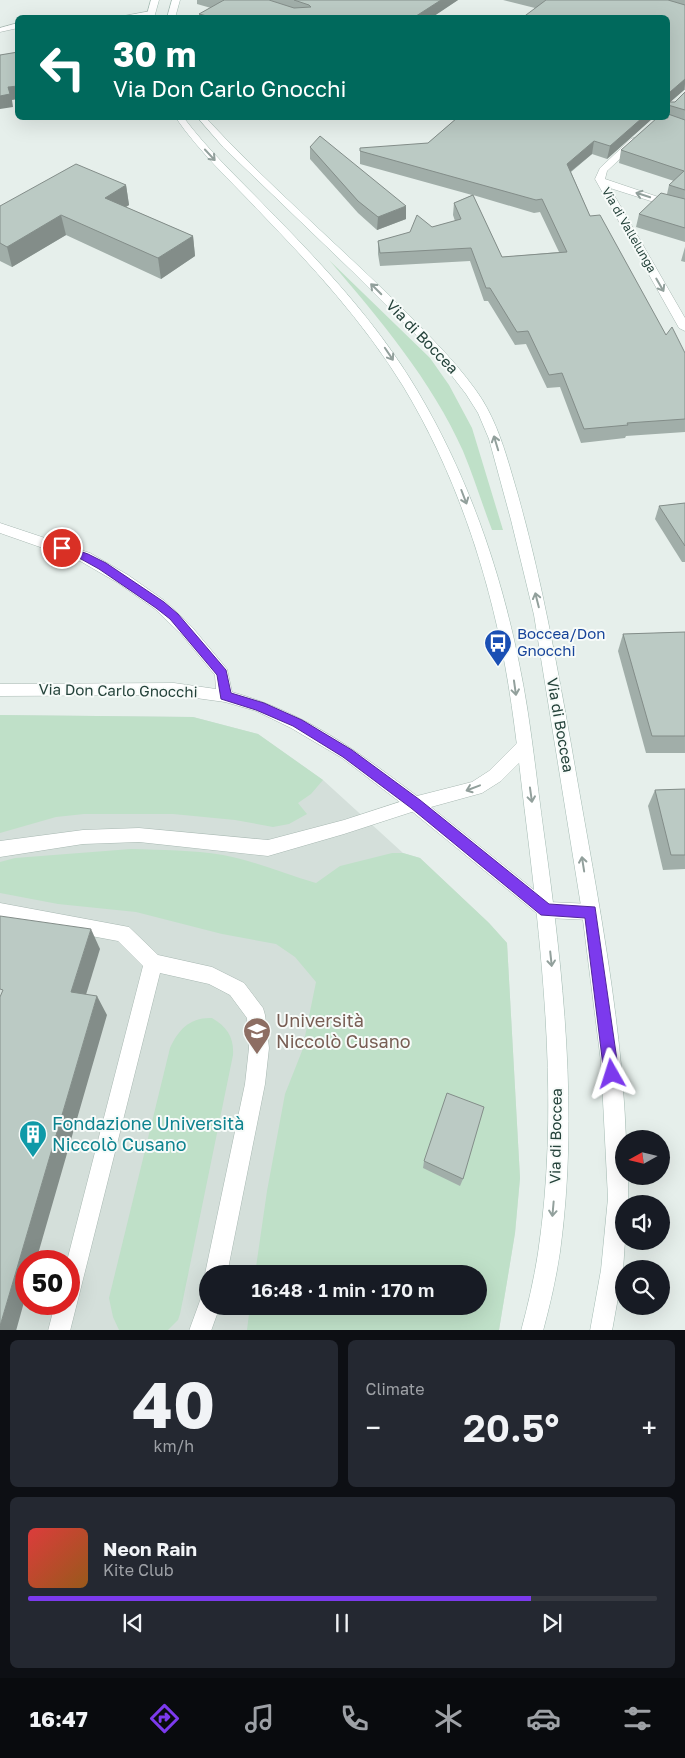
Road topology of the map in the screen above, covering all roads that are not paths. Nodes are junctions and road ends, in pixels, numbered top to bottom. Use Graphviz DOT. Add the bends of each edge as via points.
graph roads {
  1 [pos="155,0"];
  2 [pos="176,0"];
  3 [pos="150,15"];
  4 [pos="172,15"];
  5 [pos="15,26"];
  6 [pos="0,30"];
  7 [pos="182,120"];
  8 [pos="204,120"];
  9 [pos="645,131"];
  10 [pos="601,182"];
  11 [pos="685,209"];
  12 [pos="685,328"];
  13 [pos="0,528"];
  14 [pos="0,690"];
  15 [pos="225,696"];
  16 [pos="524,747"];
  17 [pos="415,804"];
  18 [pos="0,849"];
  19 [pos="546,910"];
  20 [pos="0,911"];
  21 [pos="590,912"];
  22 [pos="153,963"];
  23 [pos="80,1251"];
  24 [pos="218,1265"];
  25 [pos="63,1315"];
  26 [pos="206,1315"];
  27 [pos="60,1330"];
  28 [pos="200,1330"];
  29 [pos="532,1330"];
  30 [pos="601,1330"];
  1 -- 3 [label="main road"];
  2 -- 4 [label="main road"];
  5 -- 6 [label="main road"];
  7 -- 16 [label="main road, Via di Boccea, one-way" via="212,157 354,307 391,357 433,429 470,513 493,586 508,646"];
  21 -- 8 [label="main road, Via di Boccea, one-way" via="541,615 495,439 484,414 462,379 439,352"];
  9 -- 10 [label="main road, Via di Vallelunga" via="603,170"];
  11 -- 10 [label="main road, one-way"];
  10 -- 12 [label="main road, Via di Vallelunga, one-way"];
  13 -- 15 [label="main road" via="85,556 160,605 222,673"];
  14 -- 15 [label="main road, Via Don Carlo Gnocchi" via="174,689"];
  15 -- 17 [label="main road, Via Don Carlo Gnocchi" via="260,706 315,732"];
  16 -- 17 [label="main road, one-way" via="495,776 476,788"];
  16 -- 19 [label="main road, Via di Boccea, one-way"];
  17 -- 18 [label="main road" via="268,848 139,835 83,837"];
  17 -- 19 [label="main road, Via Don Carlo Gnocchi"];
  19 -- 21 [label="main road"];
  19 -- 29 [label="main road, Via di Boccea, one-way" via="557,1038 556,1173 546,1271"];
  20 -- 22 [label="main road" via="123,933"];
  21 -- 30 [label="main road, Via di Boccea" via="611,1062 617,1165 616,1234"];
  22 -- 23 [label="main road"];
  22 -- 24 [label="main road" via="212,976 237,989 256,1015 255,1084"];
  25 -- 27 [label="main road"];
  26 -- 28 [label="main road"];
}
